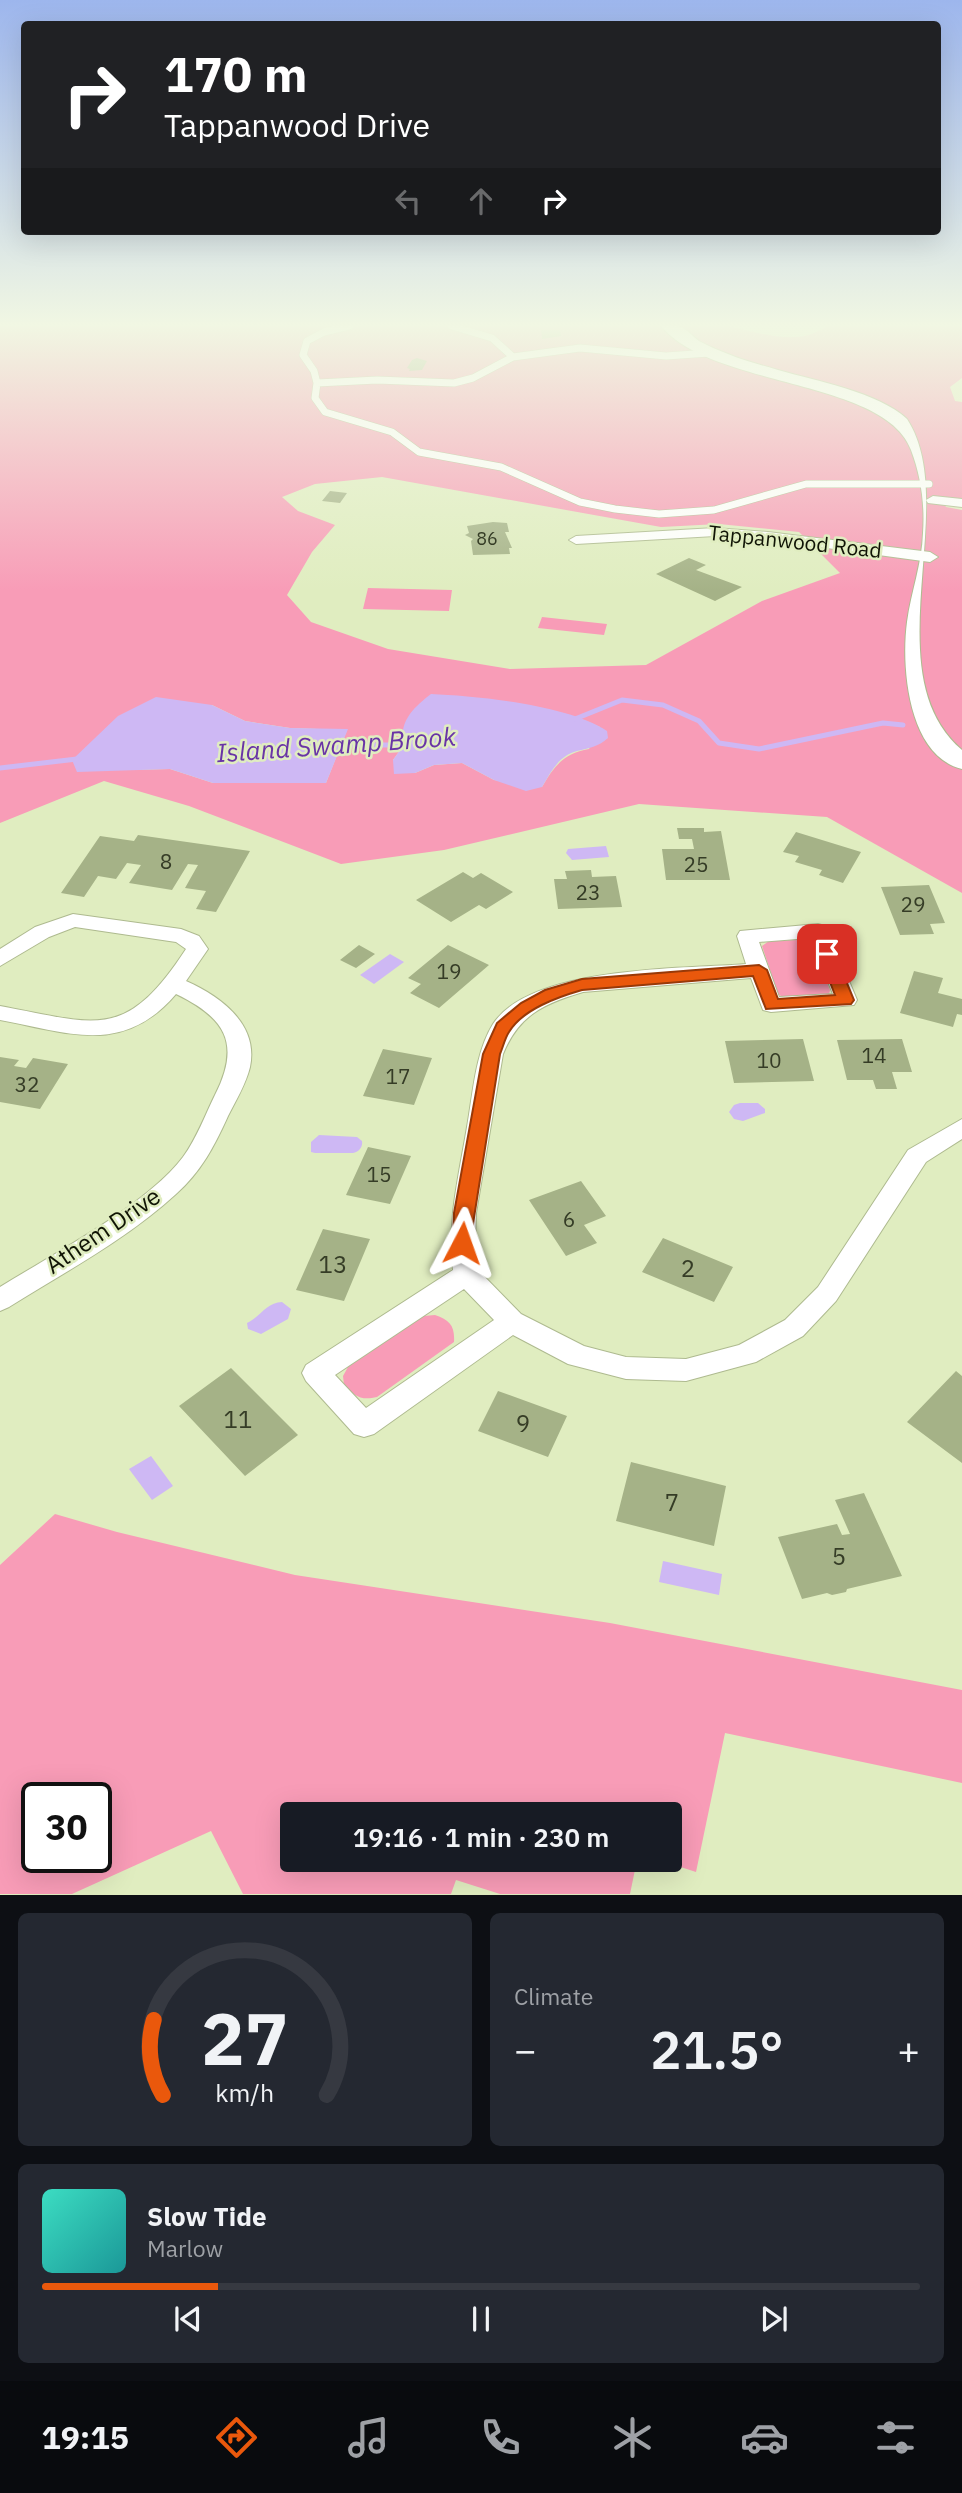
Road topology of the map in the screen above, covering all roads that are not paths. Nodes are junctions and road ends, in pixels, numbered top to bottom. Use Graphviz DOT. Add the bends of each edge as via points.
graph roads {
  1 [pos="333,414"];
  2 [pos="888,414"];
  3 [pos="931,492"];
  4 [pos="962,503"];
  5 [pos="576,540"];
  6 [pos="930,556"];
  7 [pos="962,762"];
  8 [pos="0,959"];
  9 [pos="759,970"];
  10 [pos="174,984"];
  11 [pos="0,1013"];
  12 [pos="962,1128"];
  13 [pos="466,1273"];
  14 [pos="0,1300"];
  15 [pos="512,1322"];
  1 -- 3 [label="lane" via="392,432 419,452 501,467 580,502 615,509 659,514 714,510 806,484"];
  2 -- 3 [label="street" via="915,439"];
  3 -- 4 [label="street"];
  3 -- 6 [label="street"];
  5 -- 6 [label="street, Tappanwood Road" via="715,532"];
  6 -- 7 [label="street" via="917,635 921,691 928,724 946,751"];
  8 -- 10 [label="street" via="42,932 73,920 192,941 197,950"];
  9 -- 9 [label="street" via="771,1005 846,1000 818,931 747,936"];
  9 -- 13 [label="street" via="582,985 551,994 503,1027 492,1054 464,1213"];
  10 -- 11 [label="street" via="137,1018 113,1027"];
  10 -- 14 [label="street, Athem Drive" via="202,996 218,1010 234,1026 239,1048 236,1073 198,1154 182,1175 135,1214"];
  12 -- 15 [label="street" via="917,1156 827,1294 793,1328 746,1354 685,1370 626,1368 578,1356"];
  13 -- 15 [label="street"];
  13 -- 15 [label="street" via="316,1373 364,1425"];
}
